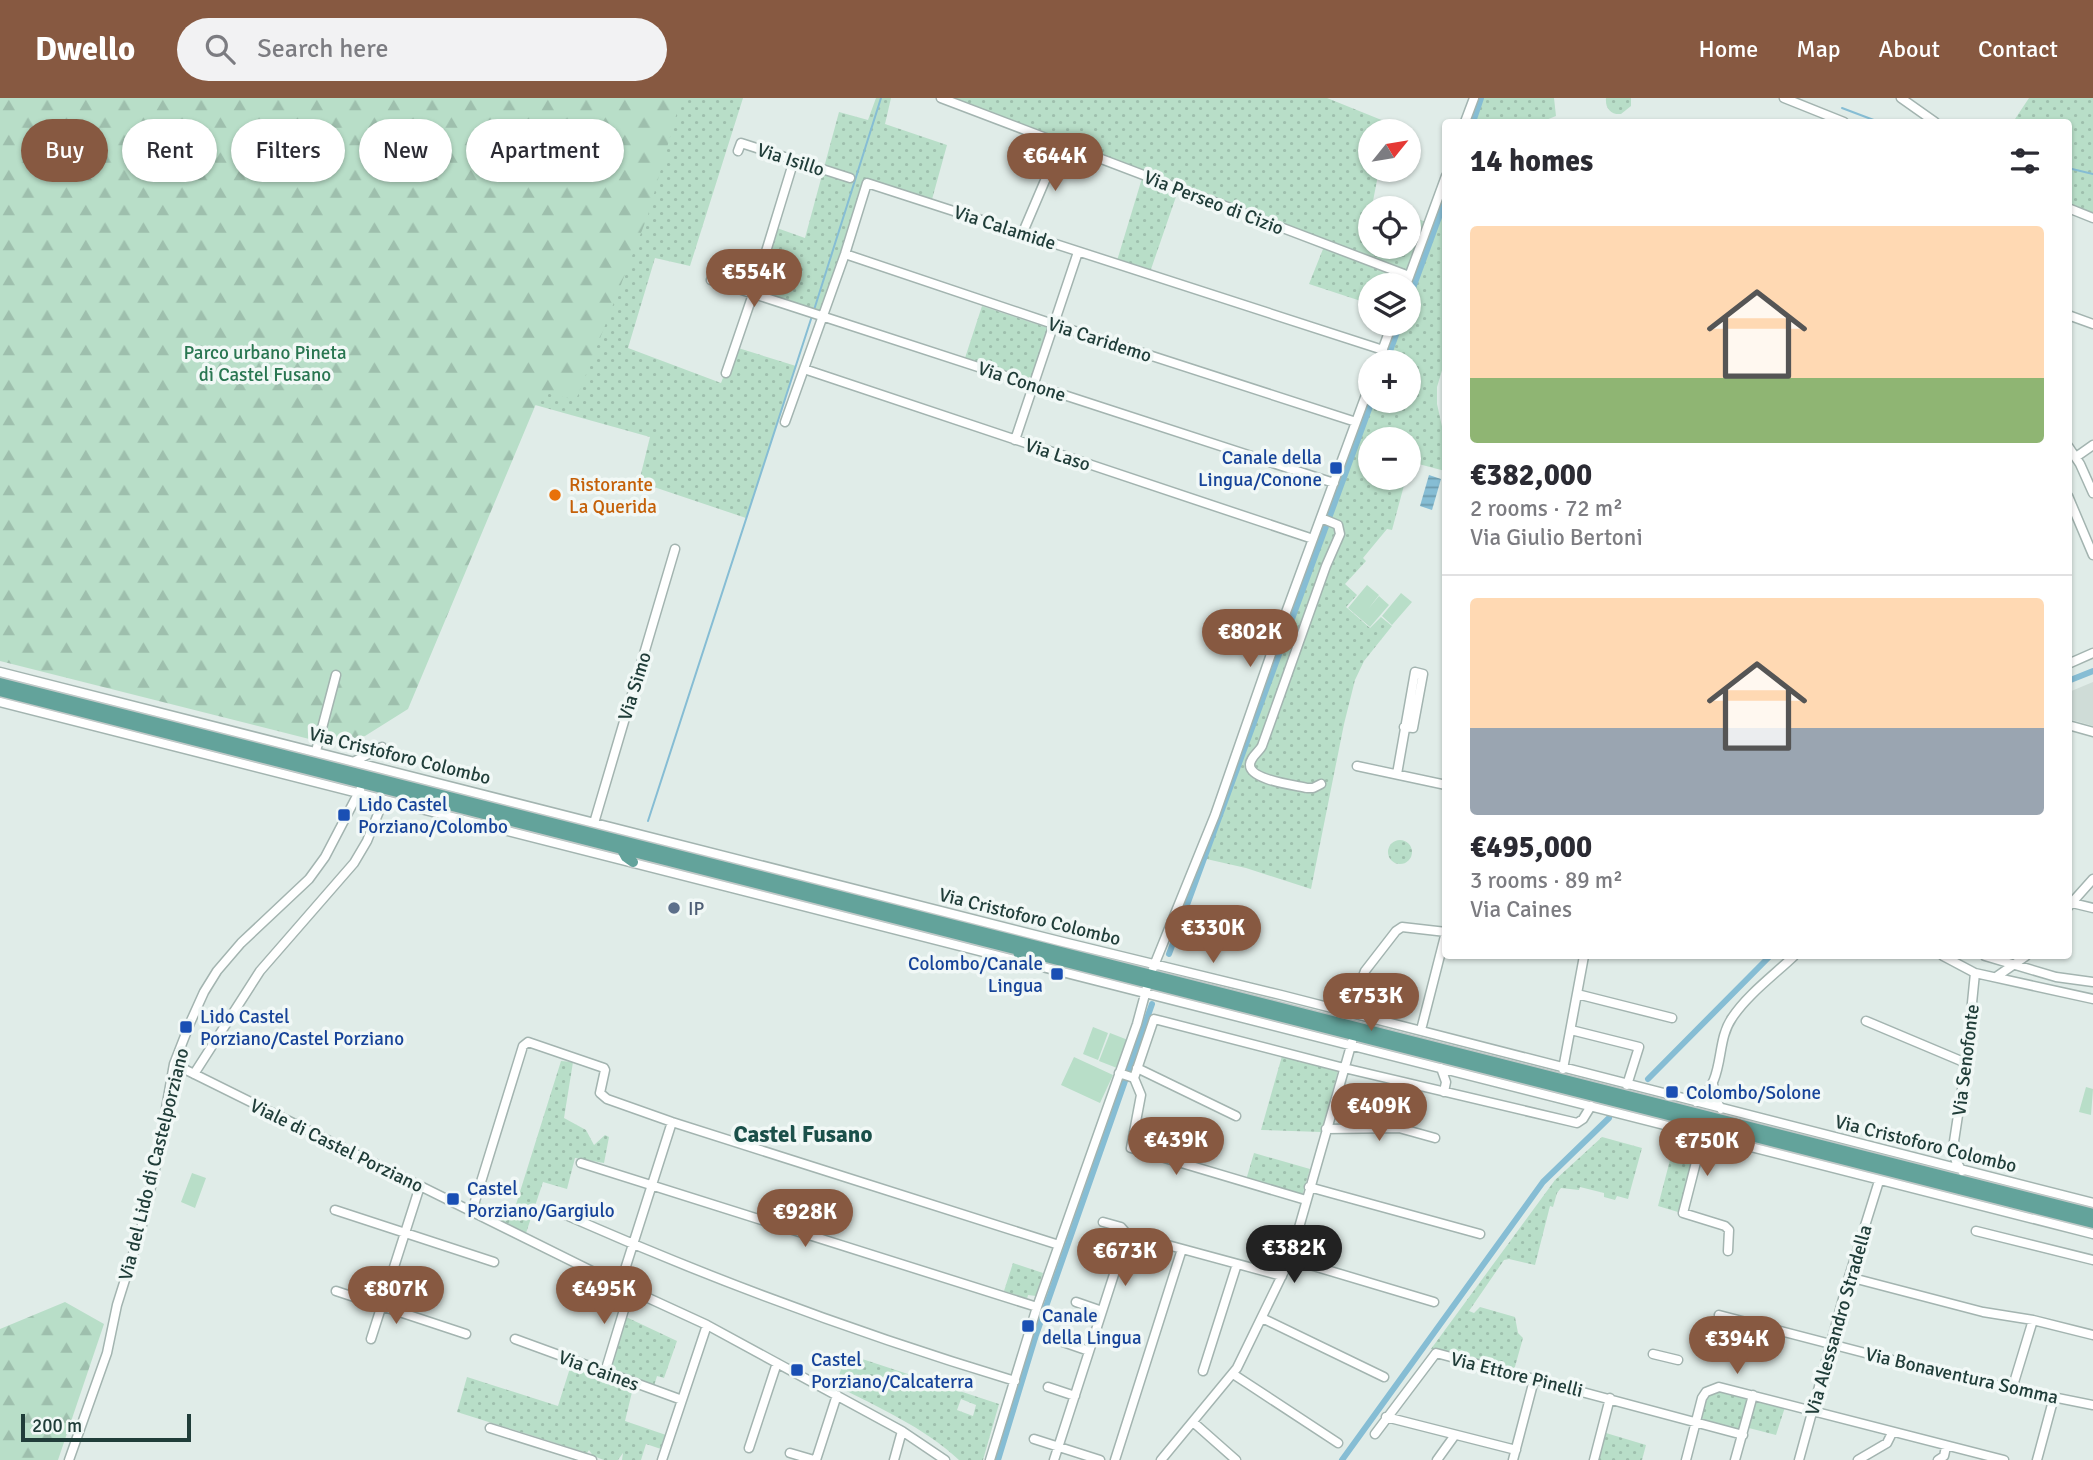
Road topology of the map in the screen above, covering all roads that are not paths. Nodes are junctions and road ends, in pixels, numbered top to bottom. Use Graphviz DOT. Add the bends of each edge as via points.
graph roads {
  1 [pos="942,98"];
  2 [pos="1474,98"];
  3 [pos="1784,98"];
  4 [pos="1901,98"];
  5 [pos="1466,119"];
  6 [pos="1836,119"];
  7 [pos="1931,119"];
  8 [pos="1061,143"];
  9 [pos="738,151"];
  10 [pos="794,160"];
  11 [pos="850,178"];
  12 [pos="1442,187"];
  13 [pos="2072,210"];
  14 [pos="2093,218"];
  15 [pos="1023,232"];
  16 [pos="1078,252"];
  17 [pos="845,254"];
  18 [pos="1401,273"];
  19 [pos="1410,273"];
  20 [pos="711,280"];
  21 [pos="753,294"];
  22 [pos="2072,316"];
  23 [pos="823,317"];
  24 [pos="1053,324"];
  25 [pos="2093,324"];
  26 [pos="1388,336"];
  27 [pos="1383,349"];
  28 [pos="804,369"];
  29 [pos="726,373"];
  30 [pos="1034,385"];
  31 [pos="1359,413"];
  32 [pos="785,422"];
  33 [pos="1356,422"];
  34 [pos="1015,440"];
  35 [pos="2093,445"];
  36 [pos="2072,452"];
  37 [pos="2076,457"];
  38 [pos="1334,483"];
  39 [pos="2093,493"];
  40 [pos="2072,507"];
  41 [pos="1327,520"];
  42 [pos="1313,539"];
  43 [pos="675,549"];
  44 [pos="2093,555"];
  45 [pos="2093,653"];
  46 [pos="2072,662"];
  47 [pos="0,671"];
  48 [pos="336,675"];
  49 [pos="0,683"];
  50 [pos="0,691"];
  51 [pos="0,702"];
  52 [pos="2072,726"];
  53 [pos="1404,727"];
  54 [pos="2093,732"];
  55 [pos="208,744"];
  56 [pos="382,747"];
  57 [pos="197,751"];
  58 [pos="316,751"];
  59 [pos="355,761"];
  60 [pos="1357,766"];
  61 [pos="379,768"];
  62 [pos="1397,774"];
  63 [pos="1321,784"];
  64 [pos="1442,784"];
  65 [pos="363,785"];
  66 [pos="386,801"];
  67 [pos="511,801"];
  68 [pos="518,813"];
  69 [pos="594,823"];
  70 [pos="621,848"];
  71 [pos="633,862"];
  72 [pos="2093,879"];
  73 [pos="2072,901"];
  74 [pos="2072,904"];
  75 [pos="2093,908"];
  76 [pos="1442,932"];
  77 [pos="1016,948"];
  78 [pos="1442,948"];
  79 [pos="1583,959"];
  80 [pos="1791,959"];
  81 [pos="1949,959"];
  82 [pos="1996,959"];
  83 [pos="2021,959"];
  84 [pos="1023,962"];
  85 [pos="2013,964"];
  86 [pos="1975,973"];
  87 [pos="1996,977"];
  88 [pos="1150,978"];
  89 [pos="2093,982"];
  90 [pos="1577,994"];
  91 [pos="1281,995"];
  92 [pos="2093,999"];
  93 [pos="1290,1009"];
  94 [pos="1352,1015"];
  95 [pos="1672,1018"];
  96 [pos="1866,1021"];
  97 [pos="1422,1027"];
  98 [pos="1571,1030"];
  99 [pos="1354,1036"];
  100 [pos="1966,1063"];
  101 [pos="174,1064"];
  102 [pos="1138,1068"];
  103 [pos="1344,1068"];
  104 [pos="1441,1068"];
  105 [pos="1563,1069"];
  106 [pos="194,1074"];
  107 [pos="1120,1074"];
  108 [pos="1133,1078"];
  109 [pos="1713,1084"];
  110 [pos="1627,1085"];
  111 [pos="1444,1092"];
  112 [pos="1590,1095"];
  113 [pos="1696,1102"];
  114 [pos="1591,1106"];
  115 [pos="1603,1109"];
  116 [pos="1721,1110"];
  117 [pos="1236,1116"];
  118 [pos="672,1122"];
  119 [pos="1326,1129"];
  120 [pos="1703,1135"];
  121 [pos="1435,1138"];
  122 [pos="1953,1148"];
  123 [pos="581,1163"];
  124 [pos="1935,1164"];
  125 [pos="1962,1171"];
  126 [pos="1879,1181"];
  127 [pos="652,1185"];
  128 [pos="420,1186"];
  129 [pos="1309,1187"];
  130 [pos="1306,1200"];
  131 [pos="2093,1203"];
  132 [pos="335,1210"];
  133 [pos="472,1211"];
  134 [pos="559,1212"];
  135 [pos="2093,1214"];
  136 [pos="1103,1222"];
  137 [pos="2093,1223"];
  138 [pos="1976,1231"];
  139 [pos="405,1234"];
  140 [pos="1127,1234"];
  141 [pos="1480,1234"];
  142 [pos="2093,1234"];
  143 [pos="633,1244"];
  144 [pos="1059,1245"];
  145 [pos="1182,1249"];
  146 [pos="1728,1251"];
  147 [pos="1290,1259"];
  148 [pos="2093,1260"];
  149 [pos="494,1262"];
  150 [pos="1090,1262"];
  151 [pos="1237,1264"];
  152 [pos="1115,1270"];
  153 [pos="1282,1276"];
  154 [pos="1849,1277"];
  155 [pos="620,1285"];
  156 [pos="336,1290"];
  157 [pos="631,1290"];
  158 [pos="1076,1302"];
  159 [pos="1434,1302"];
  160 [pos="382,1306"];
  161 [pos="1037,1307"];
  162 [pos="1102,1311"];
  163 [pos="1719,1315"];
  164 [pos="1262,1318"];
  165 [pos="2033,1320"];
  166 [pos="708,1325"];
  167 [pos="466,1334"];
  168 [pos="2093,1335"];
  169 [pos="371,1339"];
  170 [pos="515,1339"];
  171 [pos="1063,1342"];
  172 [pos="1831,1344"];
  173 [pos="1089,1350"];
  174 [pos="1653,1354"];
  175 [pos="1678,1360"];
  176 [pos="777,1363"];
  177 [pos="1203,1371"];
  178 [pos="605,1372"];
  179 [pos="1233,1374"];
  180 [pos="1384,1377"];
  181 [pos="1534,1380"];
  182 [pos="1015,1381"];
  183 [pos="1048,1387"];
  184 [pos="2012,1390"];
  185 [pos="837,1395"];
  186 [pos="1753,1395"];
  187 [pos="1075,1396"];
  188 [pos="2054,1396"];
  189 [pos="1610,1398"];
  190 [pos="682,1400"];
  191 [pos="2093,1405"];
  192 [pos="1813,1411"];
  193 [pos="1386,1417"];
  194 [pos="1696,1421"];
  195 [pos="1193,1422"];
  196 [pos="490,1428"];
  197 [pos="902,1431"];
  198 [pos="1892,1433"];
  199 [pos="1375,1434"];
  200 [pos="1742,1435"];
  201 [pos="1455,1436"];
  202 [pos="1034,1439"];
  203 [pos="1338,1443"];
  204 [pos="1058,1447"];
  205 [pos="1946,1447"];
  206 [pos="749,1448"];
  207 [pos="1516,1450"];
  208 [pos="790,1454"];
  209 [pos="69,1460"];
  210 [pos="592,1460"];
  211 [pos="662,1460"];
  212 [pos="815,1460"];
  213 [pos="894,1460"];
  214 [pos="945,1460"];
  215 [pos="990,1460"];
  216 [pos="1054,1460"];
  217 [pos="1100,1460"];
  218 [pos="1115,1460"];
  219 [pos="1161,1460"];
  220 [pos="1236,1460"];
  221 [pos="1437,1460"];
  222 [pos="1513,1460"];
  223 [pos="1594,1460"];
  224 [pos="1685,1460"];
  225 [pos="1735,1460"];
  226 [pos="1799,1460"];
  227 [pos="1858,1460"];
  228 [pos="1938,1460"];
  229 [pos="2004,1460"];
  230 [pos="2037,1460"];
  1 -- 8 [label="street, Via Perseo di Cizio"];
  2 -- 5 [label="street"];
  3 -- 6 [label="street"];
  4 -- 7 [label="street"];
  8 -- 15 [label="street"];
  8 -- 18 [label="street, Via Perseo di Cizio"];
  9 -- 10 [label="street, Via Isillo" via="741,143"];
  10 -- 11 [label="street, Via Isillo"];
  10 -- 21 [label="street"];
  12 -- 19 [label="street"];
  13 -- 14 [label="street"];
  15 -- 16 [label="street, Via Calamide"];
  15 -- 17 [label="street, Via Calamide" via="867,183"];
  16 -- 24 [label="street"];
  16 -- 27 [label="street, Via Calamide"];
  17 -- 23 [label="street, Via Calamide"];
  17 -- 24 [label="street, Via Caridemo"];
  20 -- 21 [label="street, Via Conone"];
  21 -- 23 [label="street, Via Conone"];
  21 -- 29 [label="street"];
  22 -- 25 [label="street"];
  23 -- 28 [label="street, Via Calamide"];
  23 -- 30 [label="street, Via Conone"];
  24 -- 30 [label="street"];
  24 -- 33 [label="street, Via Caridemo"];
  26 -- 27 [label="street"];
  28 -- 32 [label="street, Via Calamide"];
  28 -- 34 [label="street, Via Laso"];
  30 -- 34 [label="street"];
  30 -- 38 [label="street, Via Conone"];
  31 -- 33 [label="street"];
  33 -- 38 [label="street"];
  34 -- 42 [label="street, Via Laso"];
  35 -- 37 [label="street"];
  36 -- 37 [label="street"];
  37 -- 39 [label="street"];
  38 -- 41 [label="street"];
  40 -- 44 [label="street"];
  41 -- 42 [label="street"];
  41 -- 63 [label="street" via="1340,527 1340,534 1262,746 1250,764 1261,778 1307,788"];
  42 -- 88 [label="street" via="1215,815"];
  43 -- 69 [label="street, Via Simo"];
  45 -- 46 [label="street"];
  47 -- 58 [label="street, Via Cristoforo Colombo"];
  48 -- 58 [label="street"];
  49 -- 65 [label="main road, Via Cristoforo Colombo"];
  50 -- 55 [label="main road, Via Cristoforo Colombo"];
  51 -- 57 [label="street, Via Cristoforo Colombo"];
  52 -- 54 [label="street"];
  53 -- 53 [label="street" via="1413,728 1423,674 1415,672"];
  53 -- 62 [label="street"];
  55 -- 57 [label="street"];
  55 -- 65 [label="main road, Via Cristoforo Colombo"];
  56 -- 59 [label="street"];
  57 -- 65 [label="street, Via Cristoforo Colombo"];
  58 -- 59 [label="street, Via Cristoforo Colombo"];
  59 -- 61 [label="street, Via Cristoforo Colombo"];
  60 -- 62 [label="street"];
  61 -- 65 [label="street"];
  61 -- 67 [label="street, Via Cristoforo Colombo"];
  62 -- 64 [label="street"];
  65 -- 66 [label="street, Via Cristoforo Colombo"];
  65 -- 68 [label="main road, Via Cristoforo Colombo"];
  65 -- 70 [label="main road, Via Cristoforo Colombo"];
  65 -- 101 [label="street, Via del Lido di Castelporziano" via="326,857 309,879 218,971 204,992"];
  66 -- 71 [label="street, Via Cristoforo Colombo"];
  66 -- 106 [label="street" via="354,863 260,971"];
  67 -- 68 [label="street"];
  67 -- 69 [label="street, Via Cristoforo Colombo"];
  68 -- 88 [label="main road, Via Cristoforo Colombo"];
  69 -- 88 [label="street, Via Cristoforo Colombo"];
  70 -- 71 [label="main road"];
  70 -- 77 [label="main road, Via Cristoforo Colombo"];
  71 -- 84 [label="street, Via Cristoforo Colombo"];
  72 -- 73 [label="street"];
  74 -- 75 [label="street"];
  76 -- 94 [label="street" via="1402,927 1396,931 1365,971"];
  77 -- 84 [label="main road"];
  77 -- 88 [label="main road, Via Cristoforo Colombo"];
  78 -- 97 [label="street"];
  79 -- 90 [label="street"];
  80 -- 109 [label="street" via="1730,1020"];
  81 -- 86 [label="street"];
  82 -- 85 [label="street"];
  83 -- 85 [label="street"];
  84 -- 88 [label="street, Via Cristoforo Colombo"];
  85 -- 87 [label="street"];
  85 -- 89 [label="street" via="2063,979"];
  86 -- 87 [label="street"];
  86 -- 100 [label="street, Via Senofonte"];
  87 -- 92 [label="street"];
  88 -- 91 [label="street, Via Cristoforo Colombo"];
  88 -- 93 [label="main road, Via Cristoforo Colombo"];
  88 -- 99 [label="main road, Via Cristoforo Colombo"];
  88 -- 107 [label="street"];
  90 -- 95 [label="street"];
  90 -- 98 [label="street"];
  91 -- 93 [label="street"];
  91 -- 94 [label="street, Via Cristoforo Colombo"];
  93 -- 99 [label="main road, Via Cristoforo Colombo"];
  94 -- 99 [label="street"];
  94 -- 105 [label="street, Via Cristoforo Colombo"];
  96 -- 100 [label="street"];
  98 -- 105 [label="street"];
  98 -- 110 [label="street" via="1639,1047"];
  99 -- 103 [label="street"];
  99 -- 104 [label="street, Via Cristoforo Colombo"];
  99 -- 112 [label="main road, Via Cristoforo Colombo"];
  99 -- 135 [label="main road, Via Cristoforo Colombo"];
  100 -- 122 [label="street, Via Senofonte"];
  101 -- 106 [label="street, Viale di Castel Porziano"];
  101 -- 209 [label="street, Via del Lido di Castelporziano" via="141,1229 107,1353"];
  102 -- 103 [label="street" via="1154,1018"];
  102 -- 108 [label="street"];
  102 -- 117 [label="street"];
  103 -- 111 [label="street"];
  103 -- 119 [label="street"];
  104 -- 111 [label="street"];
  104 -- 114 [label="street, Via Cristoforo Colombo"];
  105 -- 110 [label="street, Via Cristoforo Colombo"];
  106 -- 128 [label="street, Viale di Castel Porziano"];
  107 -- 108 [label="street"];
  107 -- 144 [label="street"];
  108 -- 130 [label="street" via="1141,1095 1131,1148"];
  109 -- 113 [label="street"];
  109 -- 116 [label="street"];
  110 -- 113 [label="street, Via Cristoforo Colombo"];
  111 -- 114 [label="street" via="1577,1123"];
  112 -- 115 [label="street"];
  112 -- 137 [label="main road, Via Cristoforo Colombo"];
  113 -- 116 [label="street, Via Cristoforo Colombo"];
  114 -- 115 [label="street, Via Cristoforo Colombo"];
  115 -- 120 [label="street, Via Cristoforo Colombo"];
  116 -- 124 [label="street, Via Cristoforo Colombo"];
  118 -- 127 [label="street"];
  118 -- 133 [label="street" via="602,1096 604,1068 526,1043"];
  118 -- 144 [label="street"];
  119 -- 121 [label="street" via="1399,1129"];
  119 -- 129 [label="street"];
  120 -- 126 [label="street, Via Cristoforo Colombo"];
  120 -- 146 [label="street" via="1683,1213 1725,1226"];
  122 -- 124 [label="street"];
  122 -- 125 [label="street"];
  123 -- 127 [label="street"];
  124 -- 125 [label="street, Via Cristoforo Colombo"];
  125 -- 131 [label="street, Via Cristoforo Colombo"];
  126 -- 142 [label="street, Via Cristoforo Colombo"];
  126 -- 154 [label="street, Via Alessandro Stradella"];
  127 -- 143 [label="street"];
  127 -- 161 [label="street"];
  128 -- 133 [label="street, Viale di Castel Porziano"];
  128 -- 139 [label="street"];
  129 -- 130 [label="street"];
  129 -- 141 [label="street"];
  130 -- 147 [label="street"];
  132 -- 139 [label="street"];
  133 -- 155 [label="street, Viale di Castel Porziano"];
  134 -- 143 [label="street"];
  136 -- 140 [label="street" via="1121,1227"];
  138 -- 148 [label="street"];
  139 -- 149 [label="street"];
  139 -- 160 [label="street"];
  140 -- 145 [label="street"];
  140 -- 152 [label="street"];
  143 -- 155 [label="street"];
  143 -- 182 [label="street" via="907,1349"];
  144 -- 161 [label="street"];
  145 -- 151 [label="street"];
  145 -- 218 [label="street"];
  147 -- 153 [label="street"];
  147 -- 159 [label="street"];
  150 -- 152 [label="street"];
  151 -- 153 [label="street"];
  151 -- 177 [label="street"];
  152 -- 162 [label="street"];
  153 -- 164 [label="street"];
  154 -- 165 [label="street" via="1983,1312"];
  154 -- 172 [label="street, Via Alessandro Stradella"];
  155 -- 157 [label="street, Viale di Castel Porziano"];
  156 -- 160 [label="street"];
  157 -- 166 [label="street, Viale di Castel Porziano"];
  157 -- 178 [label="street"];
  158 -- 162 [label="street"];
  160 -- 167 [label="street"];
  160 -- 169 [label="street"];
  161 -- 182 [label="street"];
  162 -- 173 [label="street"];
  163 -- 172 [label="street, Via Bonaventura Somma"];
  164 -- 179 [label="street"];
  164 -- 180 [label="street"];
  165 -- 168 [label="street"];
  165 -- 184 [label="street"];
  166 -- 176 [label="street, Viale di Castel Porziano"];
  166 -- 190 [label="street"];
  170 -- 178 [label="street, Via Caines"];
  171 -- 173 [label="street"];
  172 -- 184 [label="street, Via Bonaventura Somma"];
  172 -- 192 [label="street, Via Alessandro Stradella"];
  173 -- 187 [label="street"];
  174 -- 175 [label="street"];
  176 -- 185 [label="street, Viale di Castel Porziano"];
  176 -- 206 [label="street"];
  178 -- 190 [label="street, Via Caines"];
  179 -- 195 [label="street"];
  179 -- 203 [label="street"];
  181 -- 189 [label="street, Via Ettore Pinelli"];
  181 -- 193 [label="street, Via Ettore Pinelli" via="1436,1353"];
  181 -- 207 [label="street"];
  182 -- 215 [label="street"];
  183 -- 187 [label="street"];
  184 -- 188 [label="street, Via Bonaventura Somma"];
  185 -- 197 [label="street, Viale di Castel Porziano"];
  185 -- 212 [label="street"];
  186 -- 192 [label="street"];
  186 -- 194 [label="street" via="1719,1387 1706,1392"];
  186 -- 200 [label="street"];
  187 -- 204 [label="street"];
  188 -- 191 [label="street, Via Bonaventura Somma"];
  188 -- 230 [label="street"];
  189 -- 194 [label="street, Via Ettore Pinelli"];
  189 -- 223 [label="street"];
  190 -- 211 [label="street"];
  192 -- 198 [label="street"];
  192 -- 226 [label="street, Via Alessandro Stradella"];
  193 -- 199 [label="street, Via Ettore Pinelli"];
  193 -- 201 [label="street"];
  194 -- 200 [label="street, Via Ettore Pinelli"];
  194 -- 224 [label="street"];
  195 -- 219 [label="street"];
  195 -- 220 [label="street"];
  196 -- 210 [label="street"];
  197 -- 213 [label="street"];
  197 -- 214 [label="street, Viale di Castel Porziano"];
  198 -- 205 [label="street"];
  198 -- 227 [label="street" via="1887,1443"];
  200 -- 225 [label="street"];
  201 -- 207 [label="street"];
  201 -- 221 [label="street"];
  202 -- 204 [label="street"];
  204 -- 216 [label="street"];
  204 -- 217 [label="street"];
  205 -- 228 [label="street"];
  205 -- 229 [label="street"];
  207 -- 222 [label="street"];
  208 -- 212 [label="street"];
}
